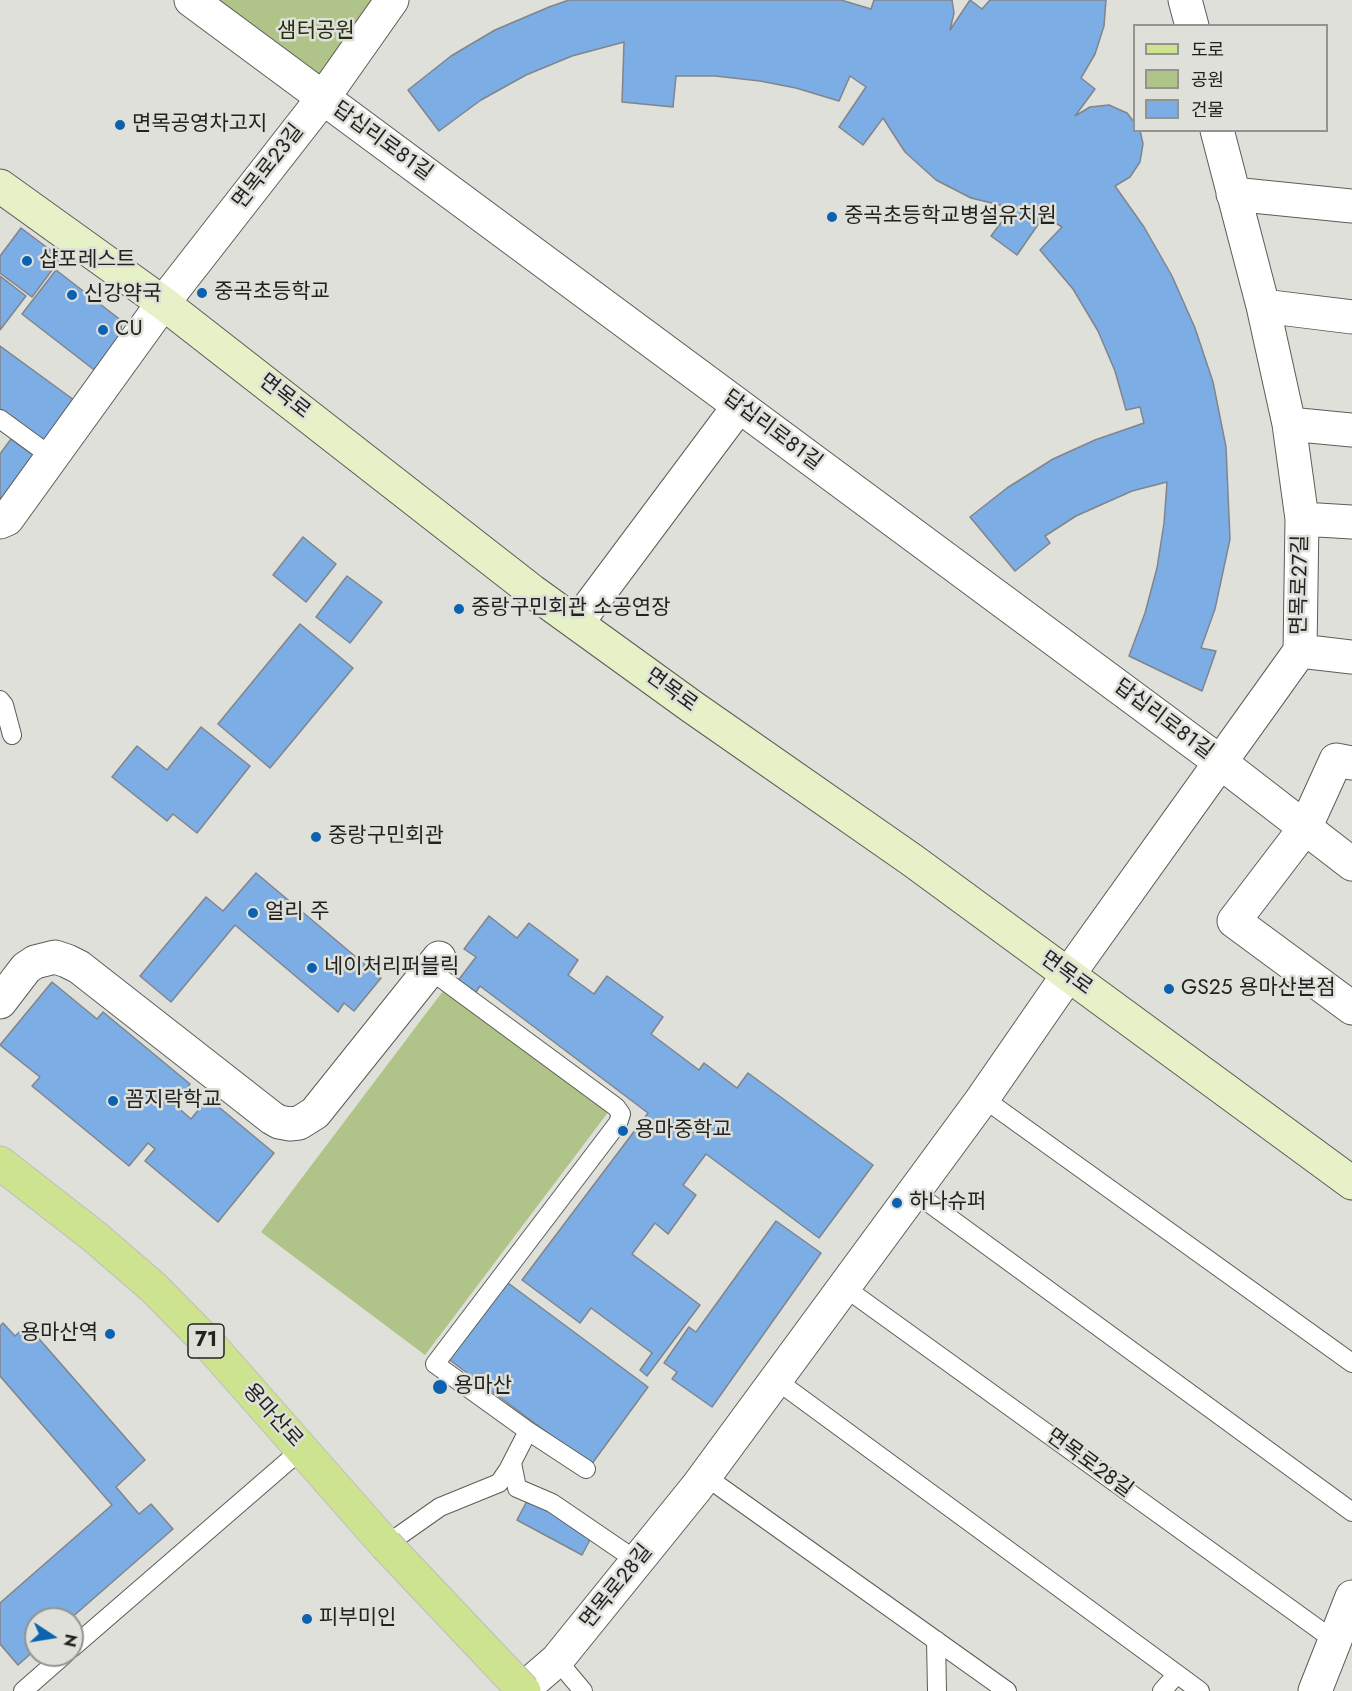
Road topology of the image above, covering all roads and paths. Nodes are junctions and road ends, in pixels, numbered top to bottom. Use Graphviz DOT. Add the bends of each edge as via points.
graph roads {
  1 [pos="191,0"];
  2 [pos="392,0"];
  3 [pos="1185,0"];
  4 [pos="1191,24"];
  5 [pos="323,98"];
  6 [pos="1218,132"];
  7 [pos="0,186"];
  8 [pos="1233,194"];
  9 [pos="1352,206"];
  10 [pos="163,303"];
  11 [pos="1263,306"];
  12 [pos="1352,316"];
  13 [pos="739,406"];
  14 [pos="0,419"];
  15 [pos="1289,424"];
  16 [pos="1352,430"];
  17 [pos="52,457"];
  18 [pos="1302,519"];
  19 [pos="0,522"];
  20 [pos="1352,522"];
  21 [pos="577,623"];
  22 [pos="1300,651"];
  23 [pos="1352,657"];
  24 [pos="0,700"];
  25 [pos="12,735"];
  26 [pos="1220,762"];
  27 [pos="1352,763"];
  28 [pos="1305,828"];
  29 [pos="1352,864"];
  30 [pos="435,964"];
  31 [pos="1068,975"];
  32 [pos="0,1002"];
  33 [pos="1352,1008"];
  34 [pos="983,1098"];
  35 [pos="0,1163"];
  36 [pos="1352,1183"];
  37 [pos="914,1192"];
  38 [pos="844,1287"];
  39 [pos="1352,1363"];
  40 [pos="776,1380"];
  41 [pos="528,1431"];
  42 [pos="302,1449"];
  43 [pos="512,1463"];
  44 [pos="586,1469"];
  45 [pos="705,1476"];
  46 [pos="1352,1512"];
  47 [pos="386,1545"];
  48 [pos="637,1561"];
  49 [pos="1352,1597"];
  50 [pos="84,1638"];
  51 [pos="936,1640"];
  52 [pos="1335,1641"];
  53 [pos="558,1660"];
  54 [pos="50,1667"];
  55 [pos="1177,1674"];
  56 [pos="23,1691"];
  57 [pos="523,1691"];
  58 [pos="583,1691"];
  59 [pos="937,1691"];
  60 [pos="1007,1691"];
  61 [pos="1162,1691"];
  62 [pos="1200,1691"];
  63 [pos="1315,1691"];
  1 -- 5 [label="street, 답십리로81길"];
  2 -- 5 [label="street, 면목로23길"];
  3 -- 4 [label="street"];
  5 -- 10 [label="street, 면목로23길"];
  5 -- 13 [label="street, 답십리로81길"];
  6 -- 8 [label="street, 면목로27길"];
  7 -- 10 [label="street, 면목로"];
  8 -- 9 [label="street"];
  8 -- 11 [label="street, 면목로27길"];
  10 -- 17 [label="street, 면목로23길"];
  10 -- 21 [label="street, 면목로"];
  11 -- 12 [label="street"];
  11 -- 15 [label="street, 면목로27길"];
  13 -- 21 [label="street"];
  13 -- 26 [label="street, 답십리로81길"];
  14 -- 17 [label="lane"];
  15 -- 16 [label="street"];
  15 -- 18 [label="street, 면목로27길"];
  17 -- 19 [label="street, 면목로23길" via="8,519"];
  18 -- 20 [label="street"];
  18 -- 22 [label="street, 면목로27길"];
  21 -- 31 [label="street, 면목로"];
  22 -- 23 [label="street"];
  22 -- 26 [label="street, 면목로27길"];
  24 -- 25 [label="lane"];
  26 -- 28 [label="street, 답십리로81길"];
  26 -- 31 [label="street, 면목로27길"];
  27 -- 28 [label="street" via="1336,760"];
  28 -- 29 [label="street, 답십리로81길"];
  28 -- 33 [label="street" via="1234,921"];
  30 -- 32 [label="street" via="315,1113 290,1124 272,1118 67,961 55,957 35,962"];
  30 -- 41 [label="lane" via="621,1114 435,1364"];
  31 -- 34 [label="street, 면목로28길"];
  31 -- 36 [label="street, 면목로"];
  34 -- 37 [label="street, 면목로28길"];
  34 -- 39 [label="lane"];
  35 -- 42 [label="main road, 용마산로 / 71" via="154,1288"];
  37 -- 38 [label="street, 면목로28길"];
  37 -- 46 [label="lane"];
  38 -- 40 [label="street, 면목로28길"];
  38 -- 52 [label="lane, 면목로28길"];
  40 -- 45 [label="street, 면목로28길"];
  40 -- 55 [label="lane"];
  41 -- 43 [label="lane"];
  41 -- 44 [label="lane"];
  42 -- 47 [label="main road, 용마산로 / 71"];
  42 -- 50 [label="lane"];
  43 -- 47 [label="lane" via="499,1483 440,1507"];
  43 -- 48 [label="lane" via="517,1488 552,1503"];
  45 -- 48 [label="street, 면목로28길"];
  45 -- 51 [label="lane"];
  47 -- 57 [label="main road, 용마산로 / 71, bridge"];
  48 -- 53 [label="street, 면목로28길"];
  49 -- 52 [label="street"];
  51 -- 59 [label="lane"];
  51 -- 60 [label="lane"];
  52 -- 63 [label="street"];
  53 -- 57 [label="street, 면목로28길"];
  53 -- 58 [label="lane"];
  54 -- 56 [label="lane"];
  55 -- 61 [label="lane"];
  55 -- 62 [label="lane"];
}
